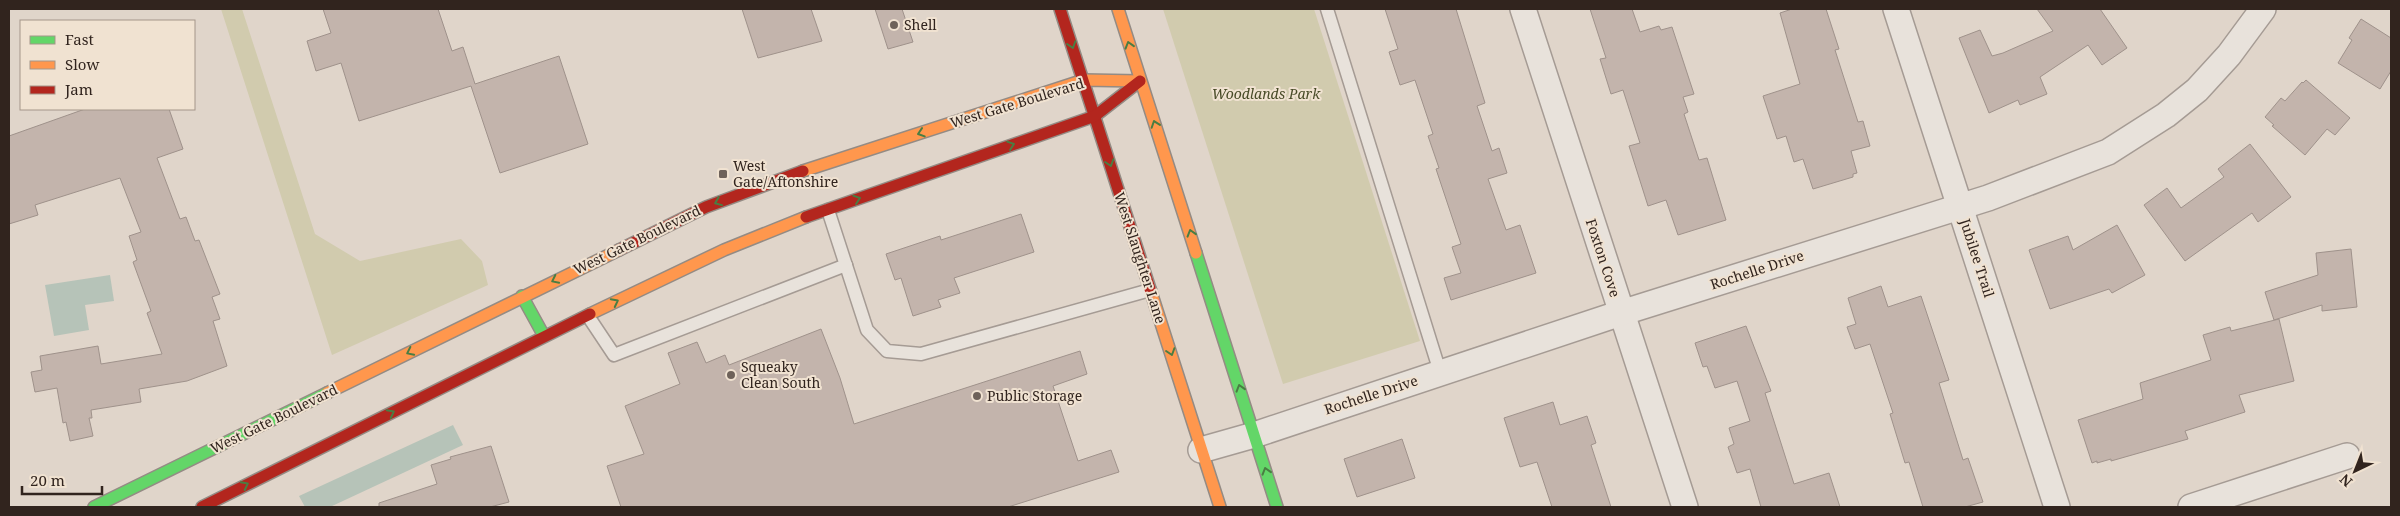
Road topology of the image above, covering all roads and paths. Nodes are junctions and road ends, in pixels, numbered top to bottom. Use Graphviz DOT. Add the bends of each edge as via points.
graph roads {
  1 [pos="1060,9"];
  2 [pos="1118,9"];
  3 [pos="1327,9"];
  4 [pos="1522,9"];
  5 [pos="1896,9"];
  6 [pos="2263,9"];
  7 [pos="1084,80"];
  8 [pos="1140,81"];
  9 [pos="1095,116"];
  10 [pos="1960,206"];
  11 [pos="828,210"];
  12 [pos="846,265"];
  13 [pos="1150,290"];
  14 [pos="522,296"];
  15 [pos="1621,313"];
  16 [pos="588,316"];
  17 [pos="544,336"];
  18 [pos="1440,372"];
  19 [pos="1254,435"];
  20 [pos="1201,450"];
  21 [pos="2347,456"];
  22 [pos="94,507"];
  23 [pos="202,507"];
  24 [pos="1220,507"];
  25 [pos="1277,507"];
  26 [pos="1685,507"];
  27 [pos="2057,507"];
  28 [pos="2192,507"];
  1 -- 7 [label="main road, West Slaughter Lane, one-way"];
  8 -- 2 [label="main road, one-way"];
  3 -- 18 [label="lane"];
  4 -- 15 [label="street, Foxton Cove"];
  5 -- 10 [label="street, Jubilee Trail"];
  6 -- 10 [label="street, Rochelle Drive" via="2197,90 2166,116 2108,152"];
  7 -- 8 [label="main road, West Gate Boulevard"];
  7 -- 9 [label="main road, West Slaughter Lane"];
  7 -- 14 [label="main road, West Gate Boulevard, one-way" via="766,183 681,218"];
  8 -- 9 [label="main road"];
  19 -- 8 [label="main road, one-way"];
  11 -- 9 [label="main road, one-way"];
  9 -- 13 [label="main road, West Slaughter Lane, one-way"];
  10 -- 15 [label="street, Rochelle Drive"];
  10 -- 27 [label="street, Jubilee Trail"];
  11 -- 12 [label="lane"];
  16 -- 11 [label="main road, one-way" via="724,250"];
  12 -- 13 [label="lane" via="867,330 887,351 921,354"];
  12 -- 16 [label="lane" via="614,355"];
  13 -- 20 [label="main road, West Slaughter Lane, one-way"];
  14 -- 17 [label="main road"];
  14 -- 22 [label="main road, West Gate Boulevard, one-way"];
  15 -- 18 [label="street, Rochelle Drive"];
  15 -- 26 [label="street, Foxton Cove"];
  16 -- 17 [label="main road"];
  23 -- 17 [label="main road, one-way"];
  18 -- 19 [label="street, Rochelle Drive"];
  19 -- 20 [label="street, Rochelle Drive"];
  25 -- 19 [label="main road, one-way"];
  20 -- 24 [label="main road, West Slaughter Lane"];
  21 -- 28 [label="street"];
}
